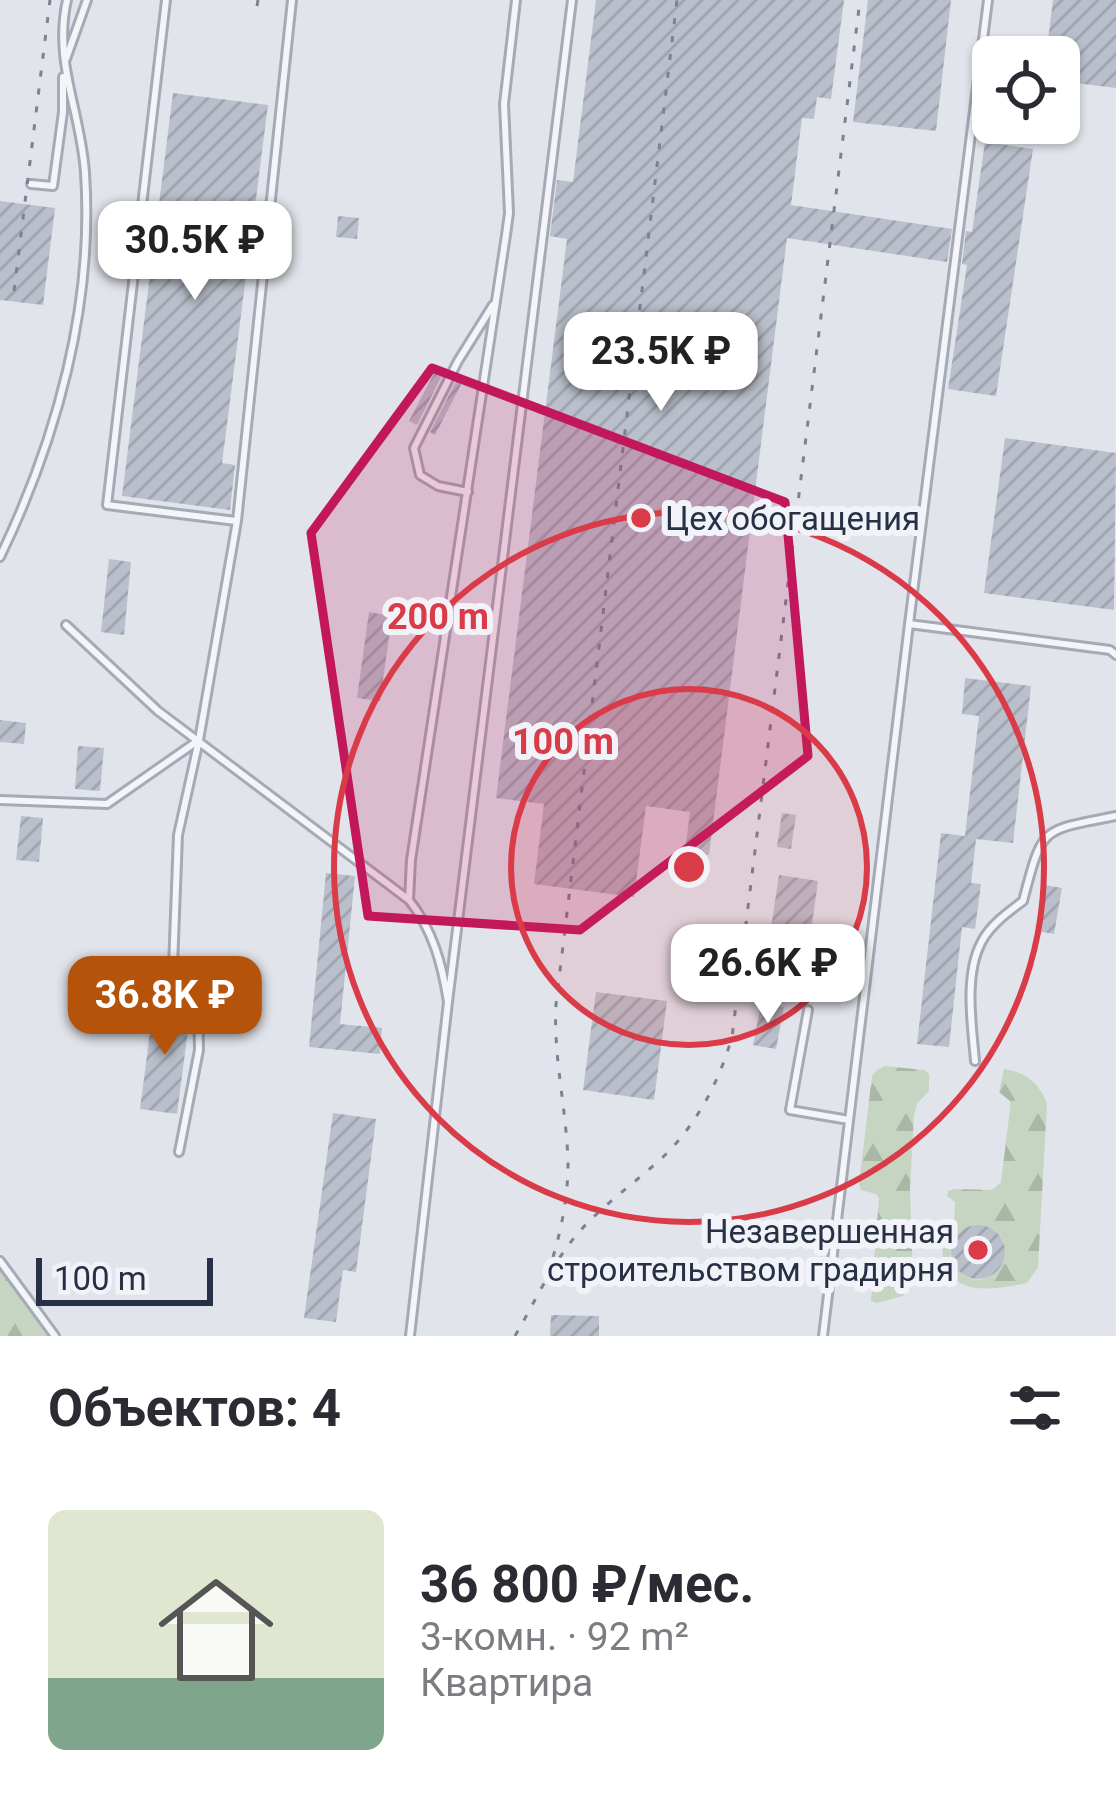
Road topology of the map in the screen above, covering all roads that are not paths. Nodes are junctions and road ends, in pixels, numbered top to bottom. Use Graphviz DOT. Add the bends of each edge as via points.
graph roads {
  1 [pos="67,0"];
  2 [pos="87,0"];
  3 [pos="166,0"];
  4 [pos="292,0"];
  5 [pos="516,0"];
  6 [pos="572,0"];
  7 [pos="988,0"];
  8 [pos="63,65"];
  9 [pos="31,184"];
  10 [pos="495,302"];
  11 [pos="468,492"];
  12 [pos="237,521"];
  13 [pos="0,557"];
  14 [pos="909,624"];
  15 [pos="66,625"];
  16 [pos="1116,656"];
  17 [pos="199,740"];
  18 [pos="0,800"];
  19 [pos="1116,816"];
  20 [pos="409,900"];
  21 [pos="448,1002"];
  22 [pos="808,1010"];
  23 [pos="974,1061"];
  24 [pos="849,1120"];
  25 [pos="179,1152"];
  26 [pos="0,1261"];
  27 [pos="55,1336"];
  28 [pos="410,1336"];
  29 [pos="824,1336"];
  1 -- 8 [label="lane"];
  2 -- 8 [label="lane"];
  3 -- 12 [label="lane" via="107,505"];
  4 -- 12 [label="lane"];
  5 -- 10 [label="lane" via="504,104 508,213"];
  6 -- 21 [label="lane"];
  7 -- 14 [label="lane"];
  8 -- 9 [label="lane" via="52,186"];
  8 -- 13 [label="lane" via="83,142 84,277 63,392"];
  10 -- 11 [label="lane"];
  10 -- 11 [label="lane" via="414,448 420,475"];
  11 -- 20 [label="lane"];
  12 -- 17 [label="lane"];
  14 -- 16 [label="lane"];
  14 -- 24 [label="lane"];
  15 -- 17 [label="lane"];
  17 -- 18 [label="lane" via="107,804"];
  17 -- 20 [label="lane"];
  17 -- 25 [label="lane" via="178,835 173,967 198,1001 199,1050"];
  19 -- 23 [label="lane" via="1048,835 1023,902 981,941 972,974"];
  20 -- 21 [label="lane" via="432,936"];
  21 -- 28 [label="lane"];
  22 -- 24 [label="lane" via="790,1110"];
  24 -- 29 [label="lane"];
  26 -- 27 [label="lane"];
}
